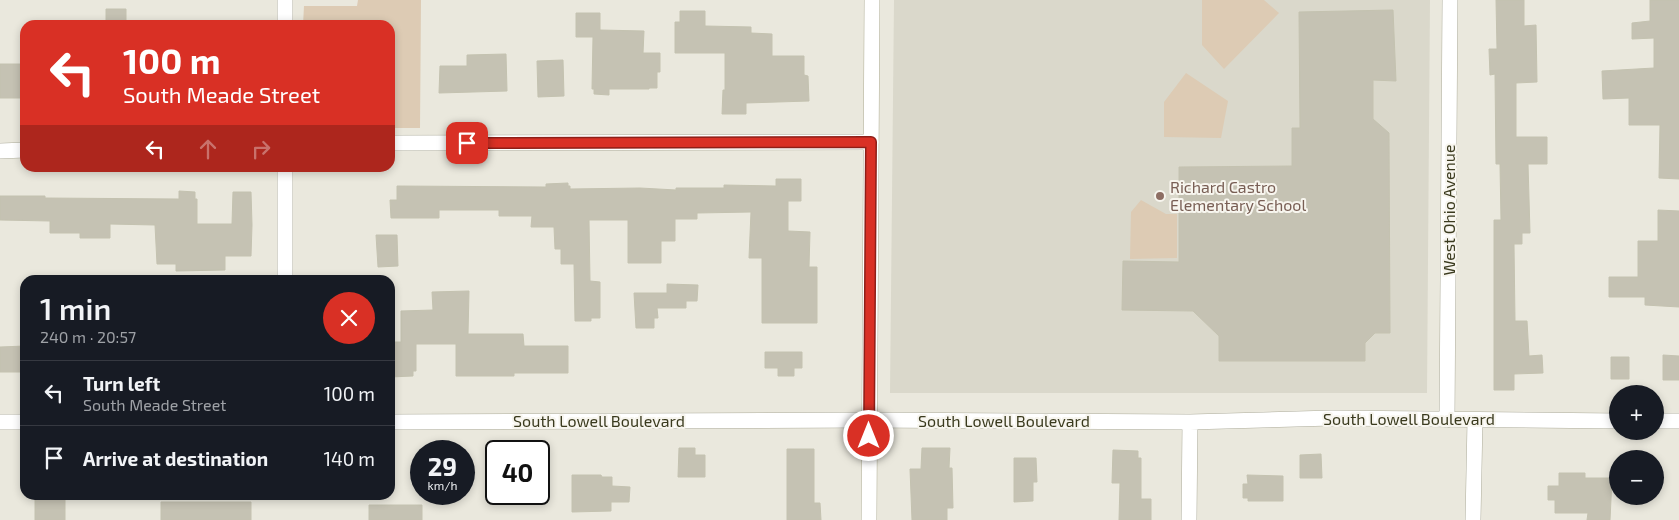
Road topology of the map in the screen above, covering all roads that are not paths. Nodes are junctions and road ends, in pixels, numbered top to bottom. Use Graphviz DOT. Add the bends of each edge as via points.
graph roads {
  1 [pos="285,0"];
  2 [pos="872,0"];
  3 [pos="1450,0"];
  4 [pos="285,20"];
  5 [pos="395,142"];
  6 [pos="871,142"];
  7 [pos="20,150"];
  8 [pos="0,151"];
  9 [pos="285,172"];
  10 [pos="286,275"];
  11 [pos="869,420"];
  12 [pos="1447,420"];
  13 [pos="1475,420"];
  14 [pos="1609,421"];
  15 [pos="1664,421"];
  16 [pos="1679,421"];
  17 [pos="0,422"];
  18 [pos="20,422"];
  19 [pos="395,422"];
  20 [pos="1190,422"];
  21 [pos="869,520"];
  22 [pos="1188,520"];
  23 [pos="1473,520"];
  1 -- 4 [label="street"];
  2 -- 6 [label="street"];
  3 -- 12 [label="street, West Ohio Avenue"];
  5 -- 6 [label="street"];
  6 -- 11 [label="street"];
  7 -- 8 [label="street"];
  9 -- 10 [label="street"];
  11 -- 19 [label="street, South Lowell Boulevard"];
  11 -- 20 [label="street, South Lowell Boulevard"];
  11 -- 21 [label="street"];
  12 -- 13 [label="street, South Lowell Boulevard"];
  12 -- 20 [label="street, South Lowell Boulevard" via="1332,418"];
  13 -- 14 [label="street, South Lowell Boulevard"];
  13 -- 23 [label="street"];
  15 -- 16 [label="street"];
  17 -- 18 [label="street"];
  20 -- 22 [label="street"];
}
